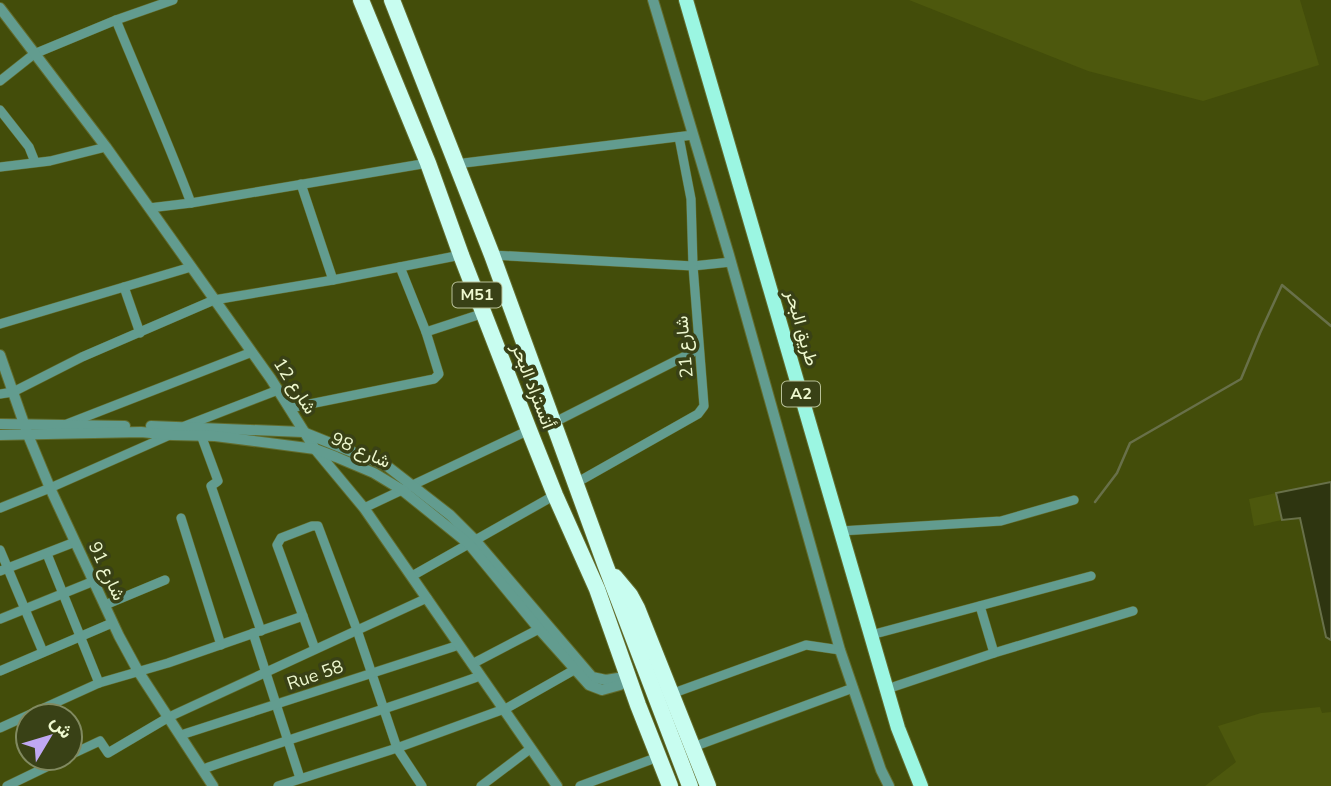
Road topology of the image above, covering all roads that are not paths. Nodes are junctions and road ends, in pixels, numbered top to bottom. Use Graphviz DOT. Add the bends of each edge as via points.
graph roads {
  1 [pos="173,0"];
  2 [pos="361,0"];
  3 [pos="392,0"];
  4 [pos="653,0"];
  5 [pos="686,0"];
  6 [pos="0,10"];
  7 [pos="116,20"];
  8 [pos="34,54"];
  9 [pos="0,81"];
  10 [pos="0,110"];
  11 [pos="693,135"];
  12 [pos="679,137"];
  13 [pos="106,148"];
  14 [pos="35,162"];
  15 [pos="428,163"];
  16 [pos="456,164"];
  17 [pos="0,167"];
  18 [pos="301,184"];
  19 [pos="191,203"];
  20 [pos="149,208"];
  21 [pos="461,254"];
  22 [pos="492,255"];
  23 [pos="731,262"];
  24 [pos="693,266"];
  25 [pos="191,267"];
  26 [pos="400,267"];
  27 [pos="333,281"];
  28 [pos="124,287"];
  29 [pos="214,300"];
  30 [pos="484,313"];
  31 [pos="0,324"];
  32 [pos="426,332"];
  33 [pos="139,333"];
  34 [pos="699,349"];
  35 [pos="252,352"];
  36 [pos="0,355"];
  37 [pos="278,390"];
  38 [pos="13,391"];
  39 [pos="0,394"];
  40 [pos="290,408"];
  41 [pos="553,423"];
  42 [pos="0,424"];
  43 [pos="67,424"];
  44 [pos="182,427"];
  45 [pos="26,429"];
  46 [pos="529,430"];
  47 [pos="303,432"];
  48 [pos="0,435"];
  49 [pos="172,435"];
  50 [pos="201,435"];
  51 [pos="315,449"];
  52 [pos="576,483"];
  53 [pos="407,487"];
  54 [pos="50,488"];
  55 [pos="555,495"];
  56 [pos="1074,500"];
  57 [pos="0,508"];
  58 [pos="364,508"];
  59 [pos="181,518"];
  60 [pos="841,531"];
  61 [pos="75,542"];
  62 [pos="472,542"];
  63 [pos="0,550"];
  64 [pos="47,554"];
  65 [pos="4,569"];
  66 [pos="412,576"];
  67 [pos="1091,576"];
  68 [pos="165,580"];
  69 [pos="94,581"];
  70 [pos="597,589"];
  71 [pos="63,594"];
  72 [pos="426,598"];
  73 [pos="105,605"];
  74 [pos="980,606"];
  75 [pos="25,610"];
  76 [pos="1133,611"];
  77 [pos="303,616"];
  78 [pos="0,619"];
  79 [pos="112,622"];
  80 [pos="539,629"];
  81 [pos="357,630"];
  82 [pos="257,632"];
  83 [pos="871,635"];
  84 [pos="80,636"];
  85 [pos="220,645"];
  86 [pos="460,645"];
  87 [pos="315,649"];
  88 [pos="840,650"];
  89 [pos="43,652"];
  90 [pos="565,653"];
  91 [pos="994,653"];
  92 [pos="472,664"];
  93 [pos="574,670"];
  94 [pos="0,671"];
  95 [pos="138,671"];
  96 [pos="266,672"];
  97 [pos="372,673"];
  98 [pos="480,676"];
  99 [pos="619,682"];
  100 [pos="99,683"];
  101 [pos="853,688"];
  102 [pos="887,689"];
  103 [pos="664,697"];
  104 [pos="276,705"];
  105 [pos="384,710"];
  106 [pos="503,710"];
  107 [pos="169,717"];
  108 [pos="0,728"];
  109 [pos="181,735"];
  110 [pos="287,740"];
  111 [pos="693,747"];
  112 [pos="84,748"];
  113 [pos="397,748"];
  114 [pos="530,749"];
  115 [pos="650,760"];
  116 [pos="202,769"];
  117 [pos="36,772"];
  118 [pos="300,778"];
  119 [pos="419,783"];
  120 [pos="7,786"];
  121 [pos="214,786"];
  122 [pos="278,786"];
  123 [pos="406,786"];
  124 [pos="481,786"];
  125 [pos="557,786"];
  126 [pos="580,786"];
  127 [pos="659,786"];
  128 [pos="670,786"];
  129 [pos="690,786"];
  130 [pos="708,786"];
  131 [pos="888,786"];
  132 [pos="921,786"];
  1 -- 7 [label="street"];
  2 -- 15 [label="highway, أتستراد البحر / M51"];
  3 -- 16 [label="highway, أتستراد البحر / M51"];
  4 -- 11 [label="street"];
  5 -- 60 [label="highway, طريق البحر / A2"];
  6 -- 8 [label="street, شارع 12"];
  7 -- 8 [label="street"];
  7 -- 19 [label="street"];
  8 -- 9 [label="street"];
  8 -- 13 [label="street, شارع 12"];
  10 -- 14 [label="street"];
  11 -- 12 [label="street"];
  11 -- 23 [label="street"];
  12 -- 16 [label="street"];
  12 -- 24 [label="street, شارع 21" via="691,199"];
  13 -- 14 [label="street"];
  13 -- 20 [label="street, شارع 12"];
  14 -- 17 [label="street"];
  15 -- 18 [label="street"];
  15 -- 21 [label="highway, أتستراد البحر / M51"];
  16 -- 22 [label="highway, أتستراد البحر / M51"];
  18 -- 19 [label="street"];
  18 -- 27 [label="street"];
  19 -- 20 [label="street"];
  20 -- 25 [label="street, شارع 12"];
  21 -- 26 [label="street"];
  21 -- 30 [label="highway, أتستراد البحر / M51"];
  22 -- 24 [label="street"];
  22 -- 41 [label="highway, أتستراد البحر / M51"];
  23 -- 24 [label="street"];
  23 -- 88 [label="street"];
  24 -- 34 [label="street, شارع 21"];
  25 -- 28 [label="street"];
  25 -- 29 [label="street, شارع 12"];
  26 -- 27 [label="street"];
  26 -- 32 [label="street"];
  27 -- 29 [label="street"];
  28 -- 31 [label="street"];
  28 -- 33 [label="street"];
  29 -- 33 [label="street"];
  29 -- 35 [label="street, شارع 12"];
  30 -- 32 [label="street"];
  30 -- 46 [label="highway, أتستراد البحر / M51"];
  32 -- 40 [label="street" via="439,374 434,379"];
  33 -- 38 [label="street"];
  34 -- 41 [label="street"];
  34 -- 52 [label="street, شارع 21" via="704,406 698,414"];
  35 -- 37 [label="street, شارع 12"];
  35 -- 43 [label="street"];
  36 -- 38 [label="street, شارع 91"];
  37 -- 40 [label="street, شارع 12"];
  37 -- 44 [label="street"];
  38 -- 39 [label="street"];
  38 -- 45 [label="street, شارع 91"];
  40 -- 47 [label="street, شارع 12"];
  41 -- 52 [label="highway, أتستراد البحر / M51"];
  42 -- 45 [label="street, شارع 98"];
  43 -- 44 [label="street, شارع 98"];
  43 -- 45 [label="street, شارع 98"];
  44 -- 47 [label="street, شارع 98"];
  45 -- 48 [label="street, شارع 98"];
  45 -- 49 [label="street, شارع 98"];
  45 -- 54 [label="street, شارع 91"];
  46 -- 53 [label="street"];
  46 -- 55 [label="highway, أتستراد البحر / M51"];
  47 -- 51 [label="street, شارع 12"];
  47 -- 53 [label="street, شارع 98" via="387,466"];
  49 -- 50 [label="street, شارع 98"];
  49 -- 54 [label="street"];
  50 -- 51 [label="street, شارع 98"];
  50 -- 82 [label="street" via="218,481 211,486"];
  51 -- 53 [label="street, شارع 98"];
  51 -- 58 [label="street, شارع 12"];
  52 -- 103 [label="highway, أتستراد البحر / M51" via="605,564"];
  53 -- 58 [label="street"];
  53 -- 62 [label="street, شارع 98" via="450,515"];
  54 -- 57 [label="street"];
  54 -- 61 [label="street, شارع 91"];
  55 -- 62 [label="street"];
  55 -- 70 [label="highway, أتستراد البحر / M51"];
  56 -- 60 [label="street" via="1001,521"];
  58 -- 66 [label="street, شارع 12"];
  59 -- 85 [label="street"];
  60 -- 83 [label="highway, طريق البحر / A2"];
  61 -- 64 [label="street"];
  61 -- 69 [label="street, شارع 91"];
  62 -- 66 [label="street"];
  62 -- 80 [label="street, شارع 98"];
  62 -- 90 [label="street, شارع 98"];
  63 -- 65 [label="street"];
  64 -- 65 [label="street"];
  64 -- 71 [label="street"];
  65 -- 75 [label="street"];
  66 -- 72 [label="street, شارع 12"];
  67 -- 74 [label="street"];
  68 -- 73 [label="street"];
  69 -- 71 [label="street"];
  69 -- 73 [label="street, شارع 91"];
  70 -- 99 [label="highway" via="598,625"];
  70 -- 128 [label="highway, أتستراد البحر / M51"];
  71 -- 75 [label="street"];
  71 -- 84 [label="street"];
  72 -- 81 [label="street"];
  72 -- 86 [label="street, شارع 12"];
  73 -- 79 [label="street, شارع 91"];
  74 -- 83 [label="street"];
  74 -- 91 [label="street"];
  75 -- 78 [label="street"];
  75 -- 89 [label="street"];
  76 -- 91 [label="street"];
  77 -- 81 [label="street" via="277,545 281,538 318,526"];
  77 -- 82 [label="street"];
  77 -- 87 [label="street"];
  79 -- 84 [label="street"];
  79 -- 95 [label="street, شارع 91"];
  80 -- 90 [label="street, شارع 98"];
  80 -- 92 [label="street"];
  81 -- 87 [label="street"];
  81 -- 97 [label="street"];
  82 -- 85 [label="street"];
  82 -- 96 [label="street"];
  83 -- 102 [label="highway, طريق البحر / A2"];
  84 -- 89 [label="street"];
  84 -- 100 [label="street"];
  85 -- 95 [label="street"];
  86 -- 92 [label="street, شارع 12"];
  86 -- 97 [label="street, Rue 58"];
  87 -- 96 [label="street"];
  88 -- 101 [label="street"];
  88 -- 103 [label="street" via="806,645"];
  89 -- 94 [label="street"];
  90 -- 93 [label="street, شارع 98"];
  90 -- 99 [label="street, شارع 98" via="592,677"];
  91 -- 102 [label="street"];
  92 -- 98 [label="street, شارع 12"];
  93 -- 99 [label="street, شارع 98" via="596,688 607,690"];
  93 -- 106 [label="street"];
  95 -- 100 [label="street"];
  95 -- 107 [label="street, شارع 91"];
  96 -- 104 [label="street"];
  96 -- 107 [label="street"];
  97 -- 104 [label="street, Rue 58"];
  97 -- 105 [label="street"];
  98 -- 105 [label="street"];
  98 -- 106 [label="street, شارع 12"];
  99 -- 115 [label="highway"];
  100 -- 108 [label="street"];
  101 -- 111 [label="street"];
  101 -- 131 [label="street"];
  102 -- 132 [label="highway, طريق البحر / A2"];
  103 -- 111 [label="highway"];
  103 -- 129 [label="highway, أتستراد البحر / M51"];
  104 -- 109 [label="street, Rue 58"];
  104 -- 110 [label="street"];
  105 -- 110 [label="street"];
  105 -- 113 [label="street"];
  106 -- 113 [label="street"];
  106 -- 114 [label="street, شارع 12"];
  107 -- 109 [label="street, شارع 91"];
  107 -- 112 [label="street" via="108,753 100,741"];
  109 -- 116 [label="street, شارع 91"];
  110 -- 116 [label="street"];
  110 -- 118 [label="street"];
  111 -- 130 [label="highway"];
  113 -- 118 [label="street"];
  113 -- 119 [label="street"];
  114 -- 124 [label="street"];
  114 -- 125 [label="street, شارع 12"];
  115 -- 126 [label="street"];
  115 -- 127 [label="highway"];
  116 -- 121 [label="street, شارع 91"];
  117 -- 120 [label="street"];
  118 -- 122 [label="street"];
  119 -- 123 [label="street"];
}
